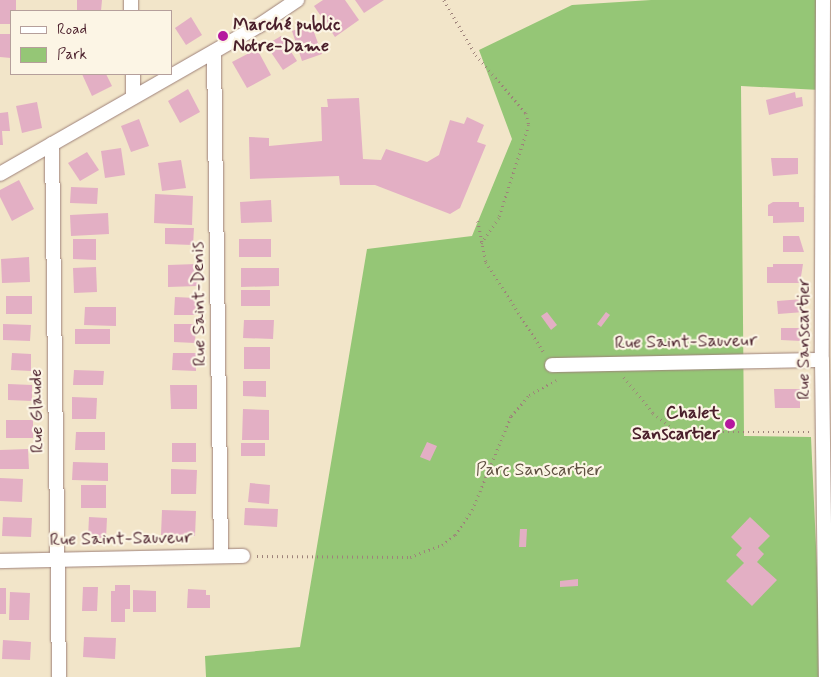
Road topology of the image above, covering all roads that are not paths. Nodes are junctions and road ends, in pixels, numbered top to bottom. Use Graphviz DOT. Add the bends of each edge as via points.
graph roads {
  1 [pos="297,0"];
  2 [pos="823,0"];
  3 [pos="214,52"];
  4 [pos="133,75"];
  5 [pos="133,97"];
  6 [pos="827,97"];
  7 [pos="52,144"];
  8 [pos="0,174"];
  9 [pos="822,360"];
  10 [pos="552,365"];
  11 [pos="221,555"];
  12 [pos="243,556"];
  13 [pos="57,560"];
  14 [pos="0,561"];
  15 [pos="59,677"];
  16 [pos="826,677"];
  1 -- 3 [label="street"];
  2 -- 6 [label="street, Rue Sanscartier"];
  3 -- 5 [label="street"];
  3 -- 11 [label="street, Rue Saint-Denis"];
  4 -- 5 [label="street"];
  5 -- 7 [label="street"];
  6 -- 9 [label="street, Rue Sanscartier"];
  7 -- 8 [label="street"];
  7 -- 13 [label="street, Rue Glaude"];
  9 -- 10 [label="street, Rue Saint-Sauveur"];
  9 -- 16 [label="street, Rue Sanscartier"];
  11 -- 12 [label="street, Rue Saint-Sauveur"];
  11 -- 13 [label="street, Rue Saint-Sauveur"];
  13 -- 14 [label="street, Rue Saint-Sauveur"];
  13 -- 15 [label="street, Rue Glaude"];
}
